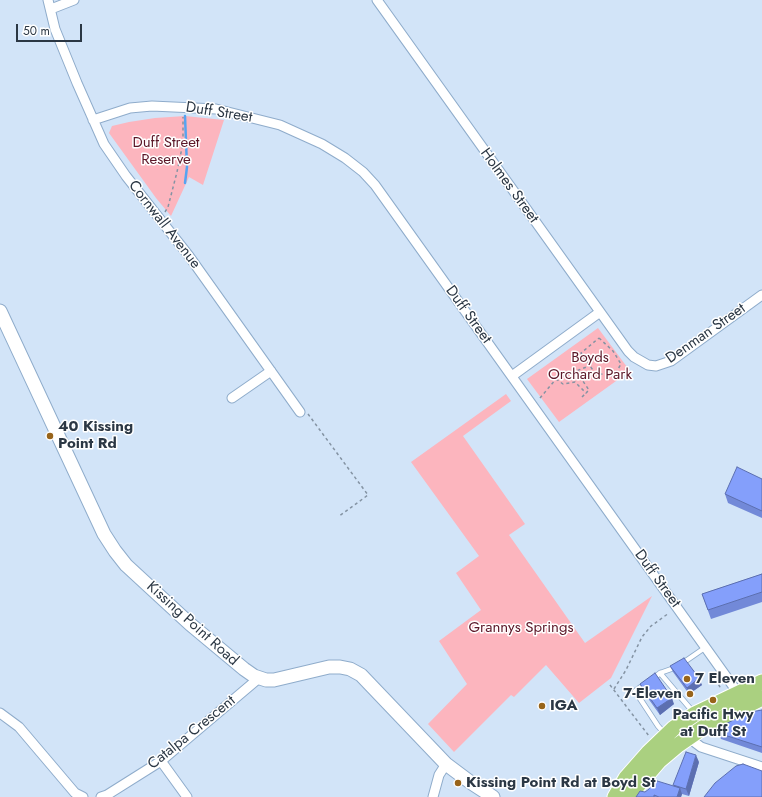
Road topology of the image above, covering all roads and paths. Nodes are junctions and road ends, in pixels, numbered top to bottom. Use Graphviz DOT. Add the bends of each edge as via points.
graph roads {
  1 [pos="74,0"];
  2 [pos="376,0"];
  3 [pos="49,5"];
  4 [pos="183,115"];
  5 [pos="93,120"];
  6 [pos="160,220"];
  7 [pos="762,295"];
  8 [pos="0,311"];
  9 [pos="600,312"];
  10 [pos="648,365"];
  11 [pos="590,366"];
  12 [pos="271,371"];
  13 [pos="576,371"];
  14 [pos="560,373"];
  15 [pos="566,375"];
  16 [pos="512,376"];
  17 [pos="556,379"];
  18 [pos="586,393"];
  19 [pos="582,397"];
  20 [pos="232,398"];
  21 [pos="540,398"];
  22 [pos="300,412"];
  23 [pos="338,517"];
  24 [pos="671,612"];
  25 [pos="706,648"];
  26 [pos="660,673"];
  27 [pos="259,678"];
  28 [pos="762,682"];
  29 [pos="610,685"];
  30 [pos="614,689"];
  31 [pos="738,693"];
  32 [pos="762,698"];
  33 [pos="0,713"];
  34 [pos="695,714"];
  35 [pos="679,724"];
  36 [pos="666,735"];
  37 [pos="649,736"];
  38 [pos="688,738"];
  39 [pos="161,761"];
  40 [pos="446,764"];
  41 [pos="762,767"];
  42 [pos="83,797"];
  43 [pos="101,797"];
  44 [pos="187,797"];
  45 [pos="433,797"];
  46 [pos="493,797"];
  47 [pos="614,797"];
  48 [pos="628,797"];
  1 -- 3 [label="street"];
  2 -- 9 [label="street, Holmes Street"];
  3 -- 5 [label="street, Cornwall Avenue"];
  4 -- 6 [label="path" via="183,143 178,172 168,207"];
  5 -- 6 [label="street, Cornwall Avenue" via="104,144"];
  5 -- 16 [label="street, Duff Street" via="130,108 152,106 216,109 280,125 322,144 345,158 375,185"];
  6 -- 12 [label="street, Cornwall Avenue" via="189,256"];
  7 -- 10 [label="street, Denman Street" via="671,361 656,366"];
  8 -- 27 [label="main road, Kissing Point Road" via="104,534 115,551 190,624 244,669"];
  9 -- 10 [label="street, Holmes Street" via="628,351 640,362"];
  9 -- 16 [label="street"];
  11 -- 11 [label="path" via="580,353 598,338 613,351 621,364 614,376 595,373"];
  11 -- 13 [label="path"];
  12 -- 20 [label="street"];
  12 -- 22 [label="street, Cornwall Avenue"];
  13 -- 15 [label="path"];
  13 -- 18 [label="path" via="589,390"];
  14 -- 15 [label="path"];
  15 -- 17 [label="path"];
  16 -- 25 [label="street, Duff Street"];
  17 -- 18 [label="path" via="563,384 575,382"];
  17 -- 21 [label="path"];
  18 -- 19 [label="path"];
  22 -- 23 [label="path" via="306,411 368,495"];
  24 -- 30 [label="path" via="651,626 642,637"];
  25 -- 26 [label="lane" via="677,667"];
  25 -- 31 [label="street, Duff Street"];
  26 -- 34 [label="lane"];
  26 -- 36 [label="lane" via="635,691"];
  27 -- 39 [label="street, Catalpa Crescent"];
  27 -- 40 [label="main road, Kissing Point Road" via="274,680 329,666 350,669 361,675"];
  28 -- 31 [label="highway"];
  29 -- 30 [label="path"];
  30 -- 37 [label="path"];
  31 -- 34 [label="highway"];
  32 -- 38 [label="highway" via="704,727"];
  33 -- 42 [label="street" via="19,728 75,793"];
  34 -- 35 [label="highway"];
  35 -- 36 [label="highway"];
  35 -- 38 [label="street"];
  36 -- 47 [label="highway" via="626,778"];
  38 -- 41 [label="street" via="701,747 737,762"];
  38 -- 48 [label="highway" via="659,761"];
  39 -- 43 [label="street, Catalpa Crescent"];
  39 -- 44 [label="street"];
  40 -- 45 [label="street" via="439,775"];
  40 -- 46 [label="main road, Kissing Point Road"];
}
